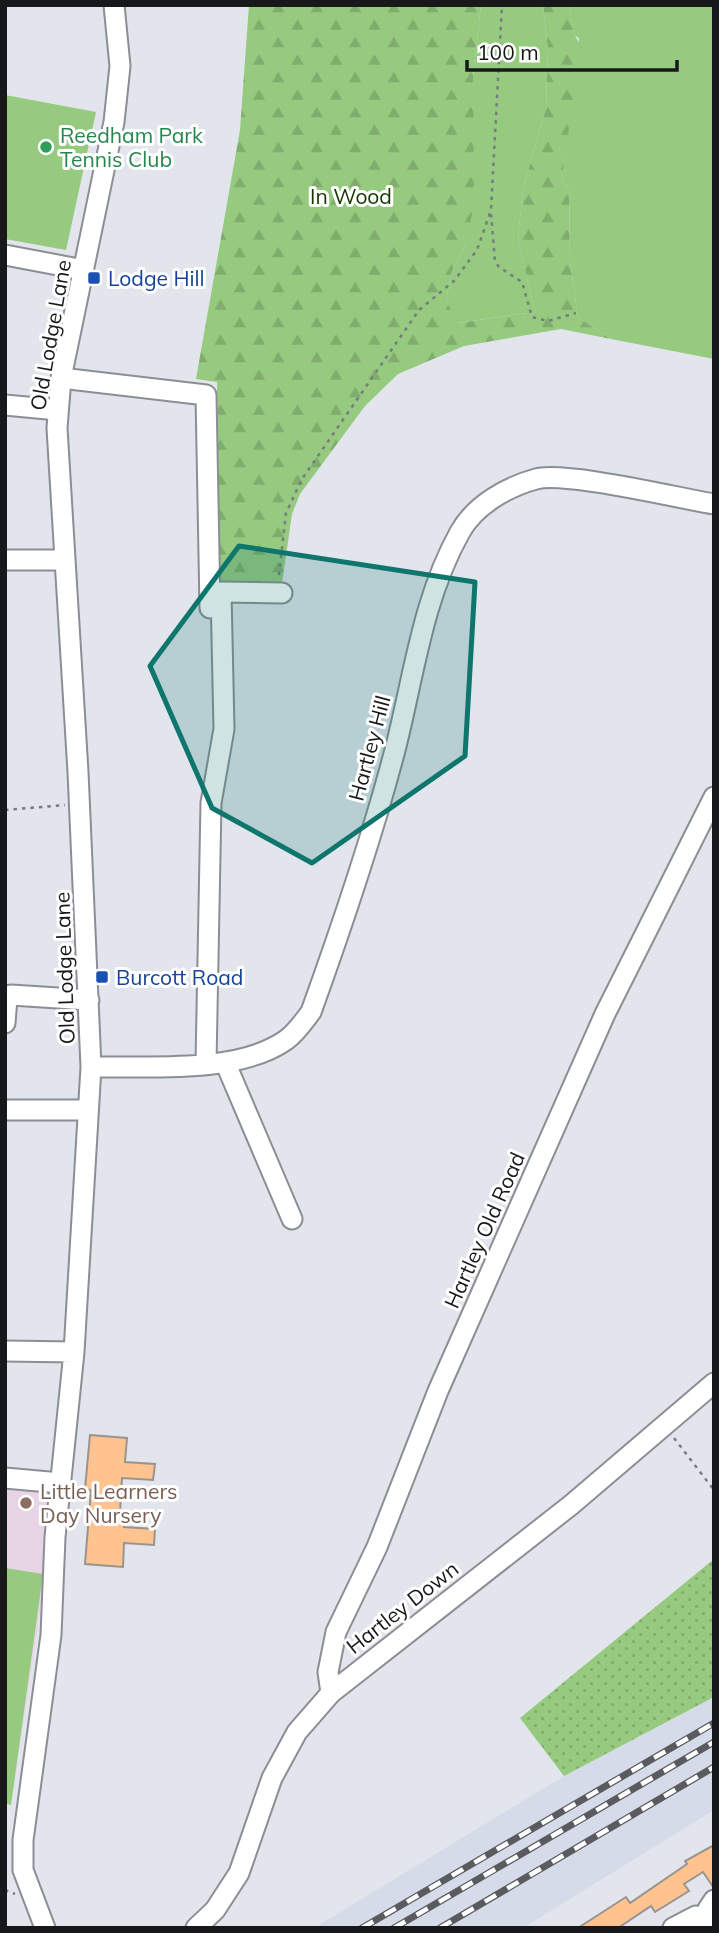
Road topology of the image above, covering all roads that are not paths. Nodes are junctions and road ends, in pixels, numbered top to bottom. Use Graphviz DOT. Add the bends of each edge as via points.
graph roads {
  1 [pos="114,5"];
  2 [pos="5,255"];
  3 [pos="84,270"];
  4 [pos="61,378"];
  5 [pos="5,405"];
  6 [pos="58,410"];
  7 [pos="714,504"];
  8 [pos="5,560"];
  9 [pos="65,560"];
  10 [pos="280,587"];
  11 [pos="211,663"];
  12 [pos="714,797"];
  13 [pos="5,989"];
  14 [pos="89,994"];
  15 [pos="5,1023"];
  16 [pos="216,1063"];
  17 [pos="91,1067"];
  18 [pos="5,1110"];
  19 [pos="87,1110"];
  20 [pos="292,1219"];
  21 [pos="5,1351"];
  22 [pos="74,1352"];
  23 [pos="714,1383"];
  24 [pos="5,1478"];
  25 [pos="60,1483"];
  26 [pos="331,1693"];
  27 [pos="14,1870"];
  28 [pos="714,1900"];
  29 [pos="710,1923"];
  30 [pos="44,1928"];
  31 [pos="196,1928"];
  32 [pos="673,1928"];
  1 -- 3 [label="street, Old Lodge Lane" via="120,66 114,122"];
  2 -- 3 [label="street"];
  3 -- 4 [label="street, Old Lodge Lane"];
  4 -- 6 [label="street, Old Lodge Lane"];
  4 -- 11 [label="street" via="206,395"];
  5 -- 6 [label="street"];
  6 -- 9 [label="street, Old Lodge Lane"];
  7 -- 16 [label="street, Hartley Hill" via="566,478 538,478 483,504 461,530 436,584 414,658 395,749 311,1012 287,1040 262,1053"];
  8 -- 9 [label="street"];
  9 -- 14 [label="street, Old Lodge Lane"];
  10 -- 16 [label="street" via="221,592 225,729 211,803"];
  12 -- 26 [label="street, Hartley Old Road" via="605,1014 438,1391 377,1547 336,1632 328,1672"];
  13 -- 14 [label="street"];
  14 -- 15 [label="street" via="11,995"];
  14 -- 17 [label="street, Old Lodge Lane"];
  16 -- 17 [label="street, Hartley Hill"];
  16 -- 20 [label="street"];
  17 -- 19 [label="street, Old Lodge Lane"];
  18 -- 19 [label="street"];
  19 -- 22 [label="street, Old Lodge Lane"];
  21 -- 22 [label="street"];
  22 -- 25 [label="street, Old Lodge Lane"];
  23 -- 26 [label="street, Hartley Down" via="570,1505"];
  24 -- 25 [label="street"];
  25 -- 27 [label="street, Old Lodge Lane" via="51,1635"];
  26 -- 31 [label="street, Hartley Down" via="296,1732 272,1779 239,1873 215,1910"];
  27 -- 30 [label="street, Old Lodge Lane"];
  28 -- 29 [label="street" via="708,1909"];
  29 -- 32 [label="street" via="696,1916"];
}
